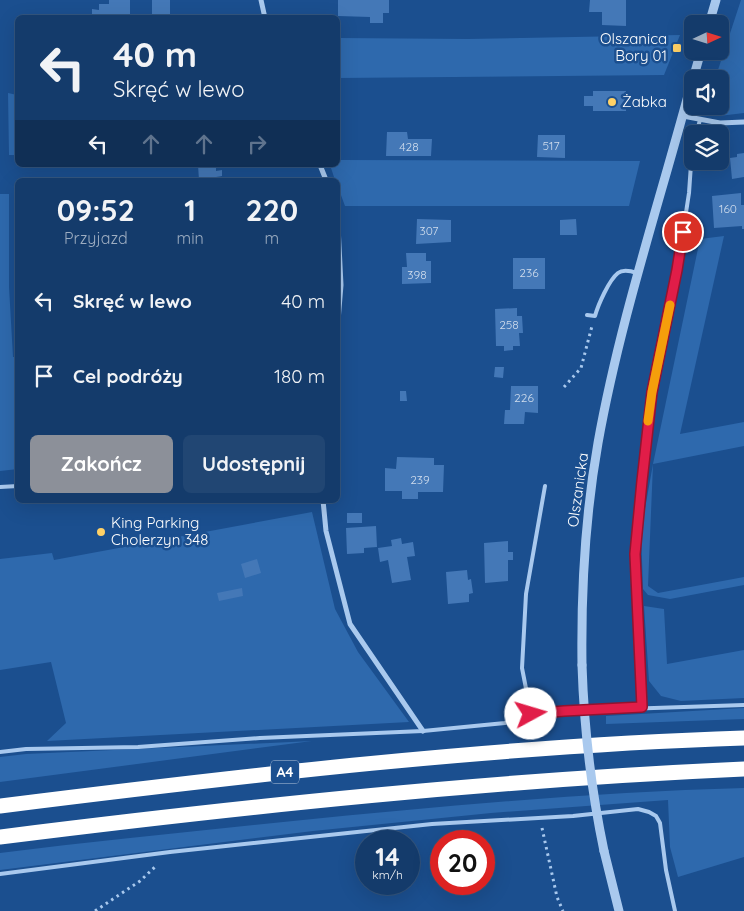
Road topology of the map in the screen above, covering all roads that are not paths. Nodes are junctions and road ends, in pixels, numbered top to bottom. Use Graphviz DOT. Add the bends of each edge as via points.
graph roads {
  1 [pos="260,0"];
  2 [pos="716,0"];
  3 [pos="264,15"];
  4 [pos="712,15"];
  5 [pos="684,112"];
  6 [pos="683,116"];
  7 [pos="700,120"];
  8 [pos="744,122"];
  9 [pos="699,125"];
  10 [pos="691,170"];
  11 [pos="340,266"];
  12 [pos="637,273"];
  13 [pos="340,298"];
  14 [pos="587,315"];
  15 [pos="15,486"];
  16 [pos="545,486"];
  17 [pos="0,487"];
  18 [pos="323,503"];
  19 [pos="744,705"];
  20 [pos="642,707"];
  21 [pos="531,714"];
  22 [pos="423,731"];
  23 [pos="744,738"];
  24 [pos="0,752"];
  25 [pos="744,769"];
  26 [pos="0,806"];
  27 [pos="0,837"];
  28 [pos="0,874"];
  29 [pos="619,911"];
  30 [pos="675,911"];
  1 -- 3 [label="street"];
  2 -- 4 [label="street"];
  5 -- 6 [label="street, Olszanicka"];
  6 -- 7 [label="street"];
  6 -- 12 [label="street, Olszanicka"];
  7 -- 8 [label="street"];
  7 -- 9 [label="lane"];
  10 -- 20 [label="lane" via="677,270 652,392 643,462 635,554"];
  11 -- 13 [label="street"];
  12 -- 14 [label="lane" via="627,270 618,273 600,299 595,316"];
  12 -- 29 [label="street, Olszanicka, bridge" via="598,443 583,570 582,665 588,757 594,803"];
  15 -- 17 [label="lane"];
  16 -- 21 [label="lane" via="526,594 522,668"];
  18 -- 22 [label="street" via="326,531 350,624"];
  19 -- 20 [label="lane"];
  20 -- 21 [label="lane"];
  21 -- 22 [label="lane" via="505,723"];
  22 -- 24 [label="lane"];
  23 -- 26 [label="highway, A4" via="595,744 428,758"];
  25 -- 27 [label="highway, A4" via="597,776 364,795"];
  28 -- 30 [label="lane" via="432,824 638,809 656,816 660,823"];
}
